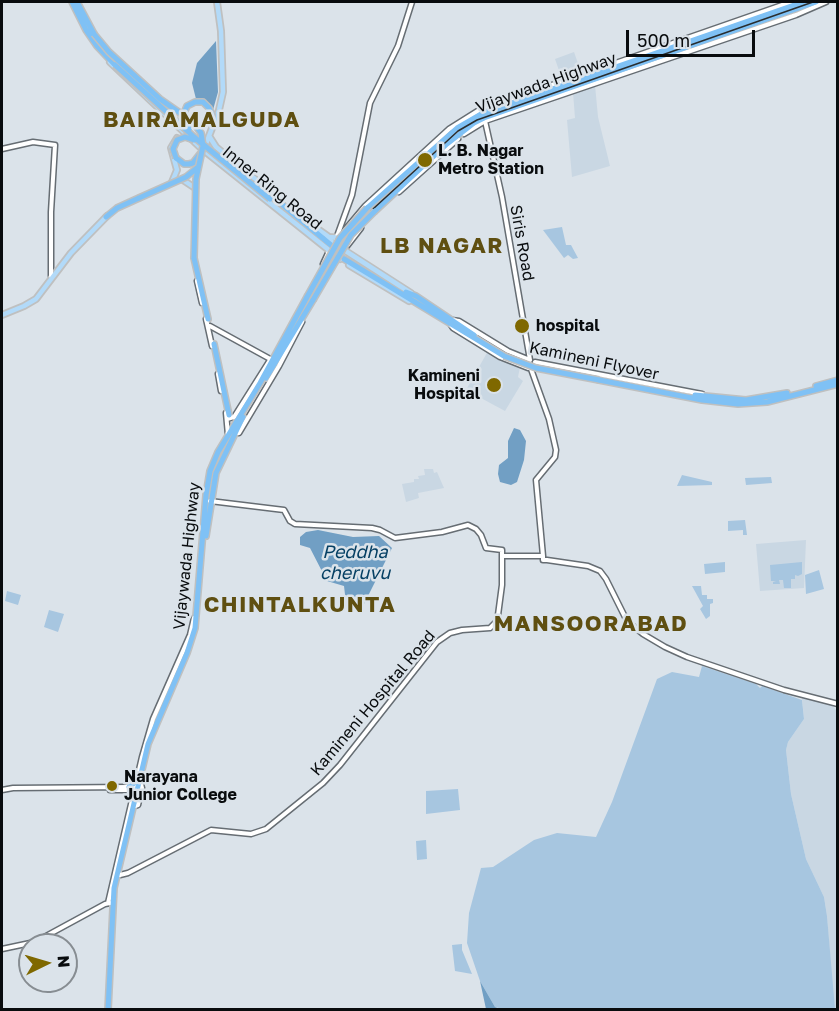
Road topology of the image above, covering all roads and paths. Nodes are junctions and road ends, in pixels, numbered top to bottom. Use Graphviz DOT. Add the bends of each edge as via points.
graph roads {
  1 [pos="76,2"];
  2 [pos="217,2"];
  3 [pos="412,2"];
  4 [pos="794,2"];
  5 [pos="803,2"];
  6 [pos="816,2"];
  7 [pos="826,2"];
  8 [pos="728,31"];
  9 [pos="688,40"];
  10 [pos="109,54"];
  11 [pos="116,64"];
  12 [pos="588,79"];
  13 [pos="518,101"];
  14 [pos="219,103"];
  15 [pos="173,109"];
  16 [pos="166,116"];
  17 [pos="485,119"];
  18 [pos="177,125"];
  19 [pos="210,125"];
  20 [pos="197,129"];
  21 [pos="188,131"];
  22 [pos="453,134"];
  23 [pos="207,136"];
  24 [pos="176,138"];
  25 [pos="216,148"];
  26 [pos="2,149"];
  27 [pos="202,151"];
  28 [pos="211,155"];
  29 [pos="196,171"];
  30 [pos="183,180"];
  31 [pos="172,182"];
  32 [pos="397,183"];
  33 [pos="404,186"];
  34 [pos="195,188"];
  35 [pos="273,199"];
  36 [pos="293,215"];
  37 [pos="106,217"];
  38 [pos="357,223"];
  39 [pos="346,229"];
  40 [pos="193,237"];
  41 [pos="339,239"];
  42 [pos="337,252"];
  43 [pos="329,264"];
  44 [pos="320,274"];
  45 [pos="51,276"];
  46 [pos="328,278"];
  47 [pos="310,298"];
  48 [pos="2,314"];
  49 [pos="208,319"];
  50 [pos="451,322"];
  51 [pos="210,326"];
  52 [pos="214,344"];
  53 [pos="277,351"];
  54 [pos="532,360"];
  55 [pos="275,362"];
  56 [pos="531,368"];
  57 [pos="837,382"];
  58 [pos="703,398"];
  59 [pos="231,418"];
  60 [pos="228,437"];
  61 [pos="210,501"];
  62 [pos="209,511"];
  63 [pos="204,543"];
  64 [pos="502,556"];
  65 [pos="543,556"];
  66 [pos="171,685"];
  67 [pos="169,698"];
  68 [pos="837,704"];
  69 [pos="160,714"];
  70 [pos="153,719"];
  71 [pos="135,788"];
  72 [pos="4,790"];
  73 [pos="131,818"];
  74 [pos="120,875"];
  75 [pos="110,903"];
  76 [pos="2,949"];
  77 [pos="110,1010"];
  1 -- 10 [label="highway, Inner Ring Road" via="87,31"];
  1 -- 29 [label="highway, bridge" via="109,52 160,99 199,128 203,141"];
  2 -- 14 [label="main road" via="222,82"];
  3 -- 39 [label="street" via="398,46 370,102"];
  4 -- 5 [label="highway, Vijaywada Highway"];
  4 -- 8 [label="highway, Vijaywada Highway"];
  4 -- 9 [label="street"];
  6 -- 8 [label="highway, Vijaywada Highway"];
  7 -- 17 [label="street"];
  8 -- 9 [label="highway, Vijaywada Highway"];
  8 -- 12 [label="highway, Vijaywada Highway"];
  9 -- 12 [label="highway, Vijaywada Highway"];
  9 -- 13 [label="street"];
  10 -- 11 [label="highway"];
  10 -- 15 [label="main road, Inner Ring Road"];
  10 -- 16 [label="main road, Inner Ring Road" via="111,65"];
  11 -- 21 [label="highway, bridge"];
  11 -- 27 [label="highway, bridge"];
  12 -- 13 [label="highway, Vijaywada Highway"];
  13 -- 17 [label="highway, Vijaywada Highway"];
  13 -- 22 [label="highway, Vijaywada Highway" via="465,122"];
  13 -- 38 [label="street" via="484,107 460,121 406,168"];
  14 -- 19 [label="main road"];
  14 -- 23 [label="main road"];
  15 -- 16 [label="main road"];
  15 -- 20 [label="main road, Inner Ring Road"];
  16 -- 18 [label="main road, Inner Ring Road"];
  17 -- 22 [label="highway, Vijaywada Highway"];
  17 -- 33 [label="street"];
  17 -- 54 [label="street, Siris Road"];
  18 -- 21 [label="main road, Inner Ring Road"];
  18 -- 24 [label="main road"];
  19 -- 21 [label="highway, bridge" via="209,108 203,102 195,102 184,113"];
  19 -- 23 [label="main road"];
  20 -- 21 [label="main road"];
  20 -- 23 [label="main road, Inner Ring Road"];
  21 -- 24 [label="main road"];
  21 -- 27 [label="main road, Inner Ring Road"];
  21 -- 35 [label="highway, bridge"];
  22 -- 32 [label="highway, Vijaywada Highway"];
  22 -- 33 [label="highway, Vijaywada Highway"];
  22 -- 38 [label="main road, Vijaywada Highway"];
  23 -- 25 [label="main road, Inner Ring Road"];
  23 -- 27 [label="main road"];
  24 -- 31 [label="main road" via="171,148 177,170"];
  25 -- 28 [label="main road"];
  25 -- 35 [label="main road, Inner Ring Road"];
  26 -- 45 [label="street" via="33,142 56,145"];
  27 -- 27 [label="highway, bridge" via="187,137 178,139 173,149 183,164 193,163"];
  27 -- 28 [label="main road"];
  27 -- 29 [label="main road"];
  27 -- 35 [label="highway, bridge"];
  28 -- 35 [label="main road, Inner Ring Road"];
  29 -- 30 [label="main road"];
  29 -- 31 [label="main road"];
  29 -- 34 [label="street"];
  29 -- 37 [label="highway, bridge" via="117,208"];
  29 -- 40 [label="street"];
  29 -- 49 [label="highway, bridge" via="194,258"];
  30 -- 34 [label="main road"];
  30 -- 37 [label="main road"];
  31 -- 45 [label="main road" via="101,217"];
  32 -- 38 [label="main road, Vijaywada Highway"];
  32 -- 47 [label="highway, bridge" via="340,238"];
  33 -- 38 [label="street"];
  33 -- 47 [label="highway, Vijaywada Highway, bridge" via="351,236"];
  34 -- 40 [label="street"];
  35 -- 36 [label="highway, Inner Ring Road"];
  35 -- 36 [label="main road, Inner Ring Road" via="285,204"];
  36 -- 41 [label="main road"];
  36 -- 42 [label="highway"];
  36 -- 42 [label="main road, Inner Ring Road"];
  37 -- 48 [label="main road" via="71,253 38,297"];
  38 -- 39 [label="main road, Vijaywada Highway"];
  38 -- 42 [label="main road, Vijaywada Highway"];
  39 -- 41 [label="main road, Vijaywada Highway"];
  39 -- 41 [label="street"];
  40 -- 49 [label="street"];
  40 -- 59 [label="street" via="195,275"];
  41 -- 42 [label="main road, Vijaywada Highway"];
  42 -- 43 [label="main road, Vijaywada Highway"];
  42 -- 50 [label="highway"];
  43 -- 44 [label="main road, Vijaywada Highway"];
  43 -- 46 [label="street"];
  44 -- 53 [label="main road, Vijaywada Highway"];
  44 -- 55 [label="street"];
  45 -- 48 [label="main road" via="32,298"];
  46 -- 55 [label="street"];
  46 -- 55 [label="main road, Vijaywada Highway" via="323,279"];
  47 -- 53 [label="highway"];
  47 -- 55 [label="highway"];
  49 -- 51 [label="street"];
  50 -- 54 [label="street" via="459,321"];
  50 -- 56 [label="street" via="453,328 489,350"];
  50 -- 58 [label="highway, Kamineni Flyover, bridge" via="536,368"];
  51 -- 52 [label="street"];
  51 -- 55 [label="street"];
  52 -- 59 [label="highway"];
  53 -- 55 [label="highway, Vijaywada Highway"];
  54 -- 56 [label="street"];
  54 -- 56 [label="street" via="527,364"];
  54 -- 58 [label="street" via="701,393"];
  55 -- 59 [label="highway, Vijaywada Highway"];
  55 -- 61 [label="highway, Vijaywada Highway" via="216,473"];
  56 -- 58 [label="street" via="698,402"];
  56 -- 65 [label="street" via="556,450 555,457 536,480"];
  57 -- 58 [label="highway" via="753,404"];
  59 -- 60 [label="highway, Vijaywada Highway"];
  60 -- 62 [label="highway" via="212,474"];
  60 -- 63 [label="highway, Vijaywada Highway" via="210,471"];
  61 -- 62 [label="highway, Vijaywada Highway"];
  61 -- 64 [label="street" via="284,510 293,523 372,528 395,538 468,525 481,535 486,548 501,549"];
  62 -- 63 [label="highway, Vijaywada Highway"];
  63 -- 66 [label="highway, Vijaywada Highway" via="194,636"];
  63 -- 67 [label="highway, Vijaywada Highway" via="198,631"];
  64 -- 65 [label="street"];
  64 -- 74 [label="street, Kamineni Hospital Road" via="496,622 490,628 450,633 437,642 323,783 258,833 211,830"];
  65 -- 68 [label="street" via="543,560 600,571 627,621 661,645 802,696"];
  66 -- 67 [label="highway, Vijaywada Highway"];
  66 -- 70 [label="street"];
  67 -- 69 [label="highway, Vijaywada Highway"];
  67 -- 71 [label="highway, Vijaywada Highway"];
  69 -- 70 [label="highway"];
  69 -- 71 [label="highway, Vijaywada Highway"];
  70 -- 71 [label="street"];
  71 -- 72 [label="street"];
  71 -- 73 [label="highway, Vijaywada Highway"];
  71 -- 73 [label="highway, Vijaywada Highway"];
  71 -- 75 [label="street"];
  73 -- 74 [label="highway, Vijaywada Highway"];
  73 -- 75 [label="highway, Vijaywada Highway"];
  74 -- 77 [label="highway, Vijaywada Highway"];
  75 -- 76 [label="street" via="35,942"];
  75 -- 77 [label="highway, Vijaywada Highway"];
}
